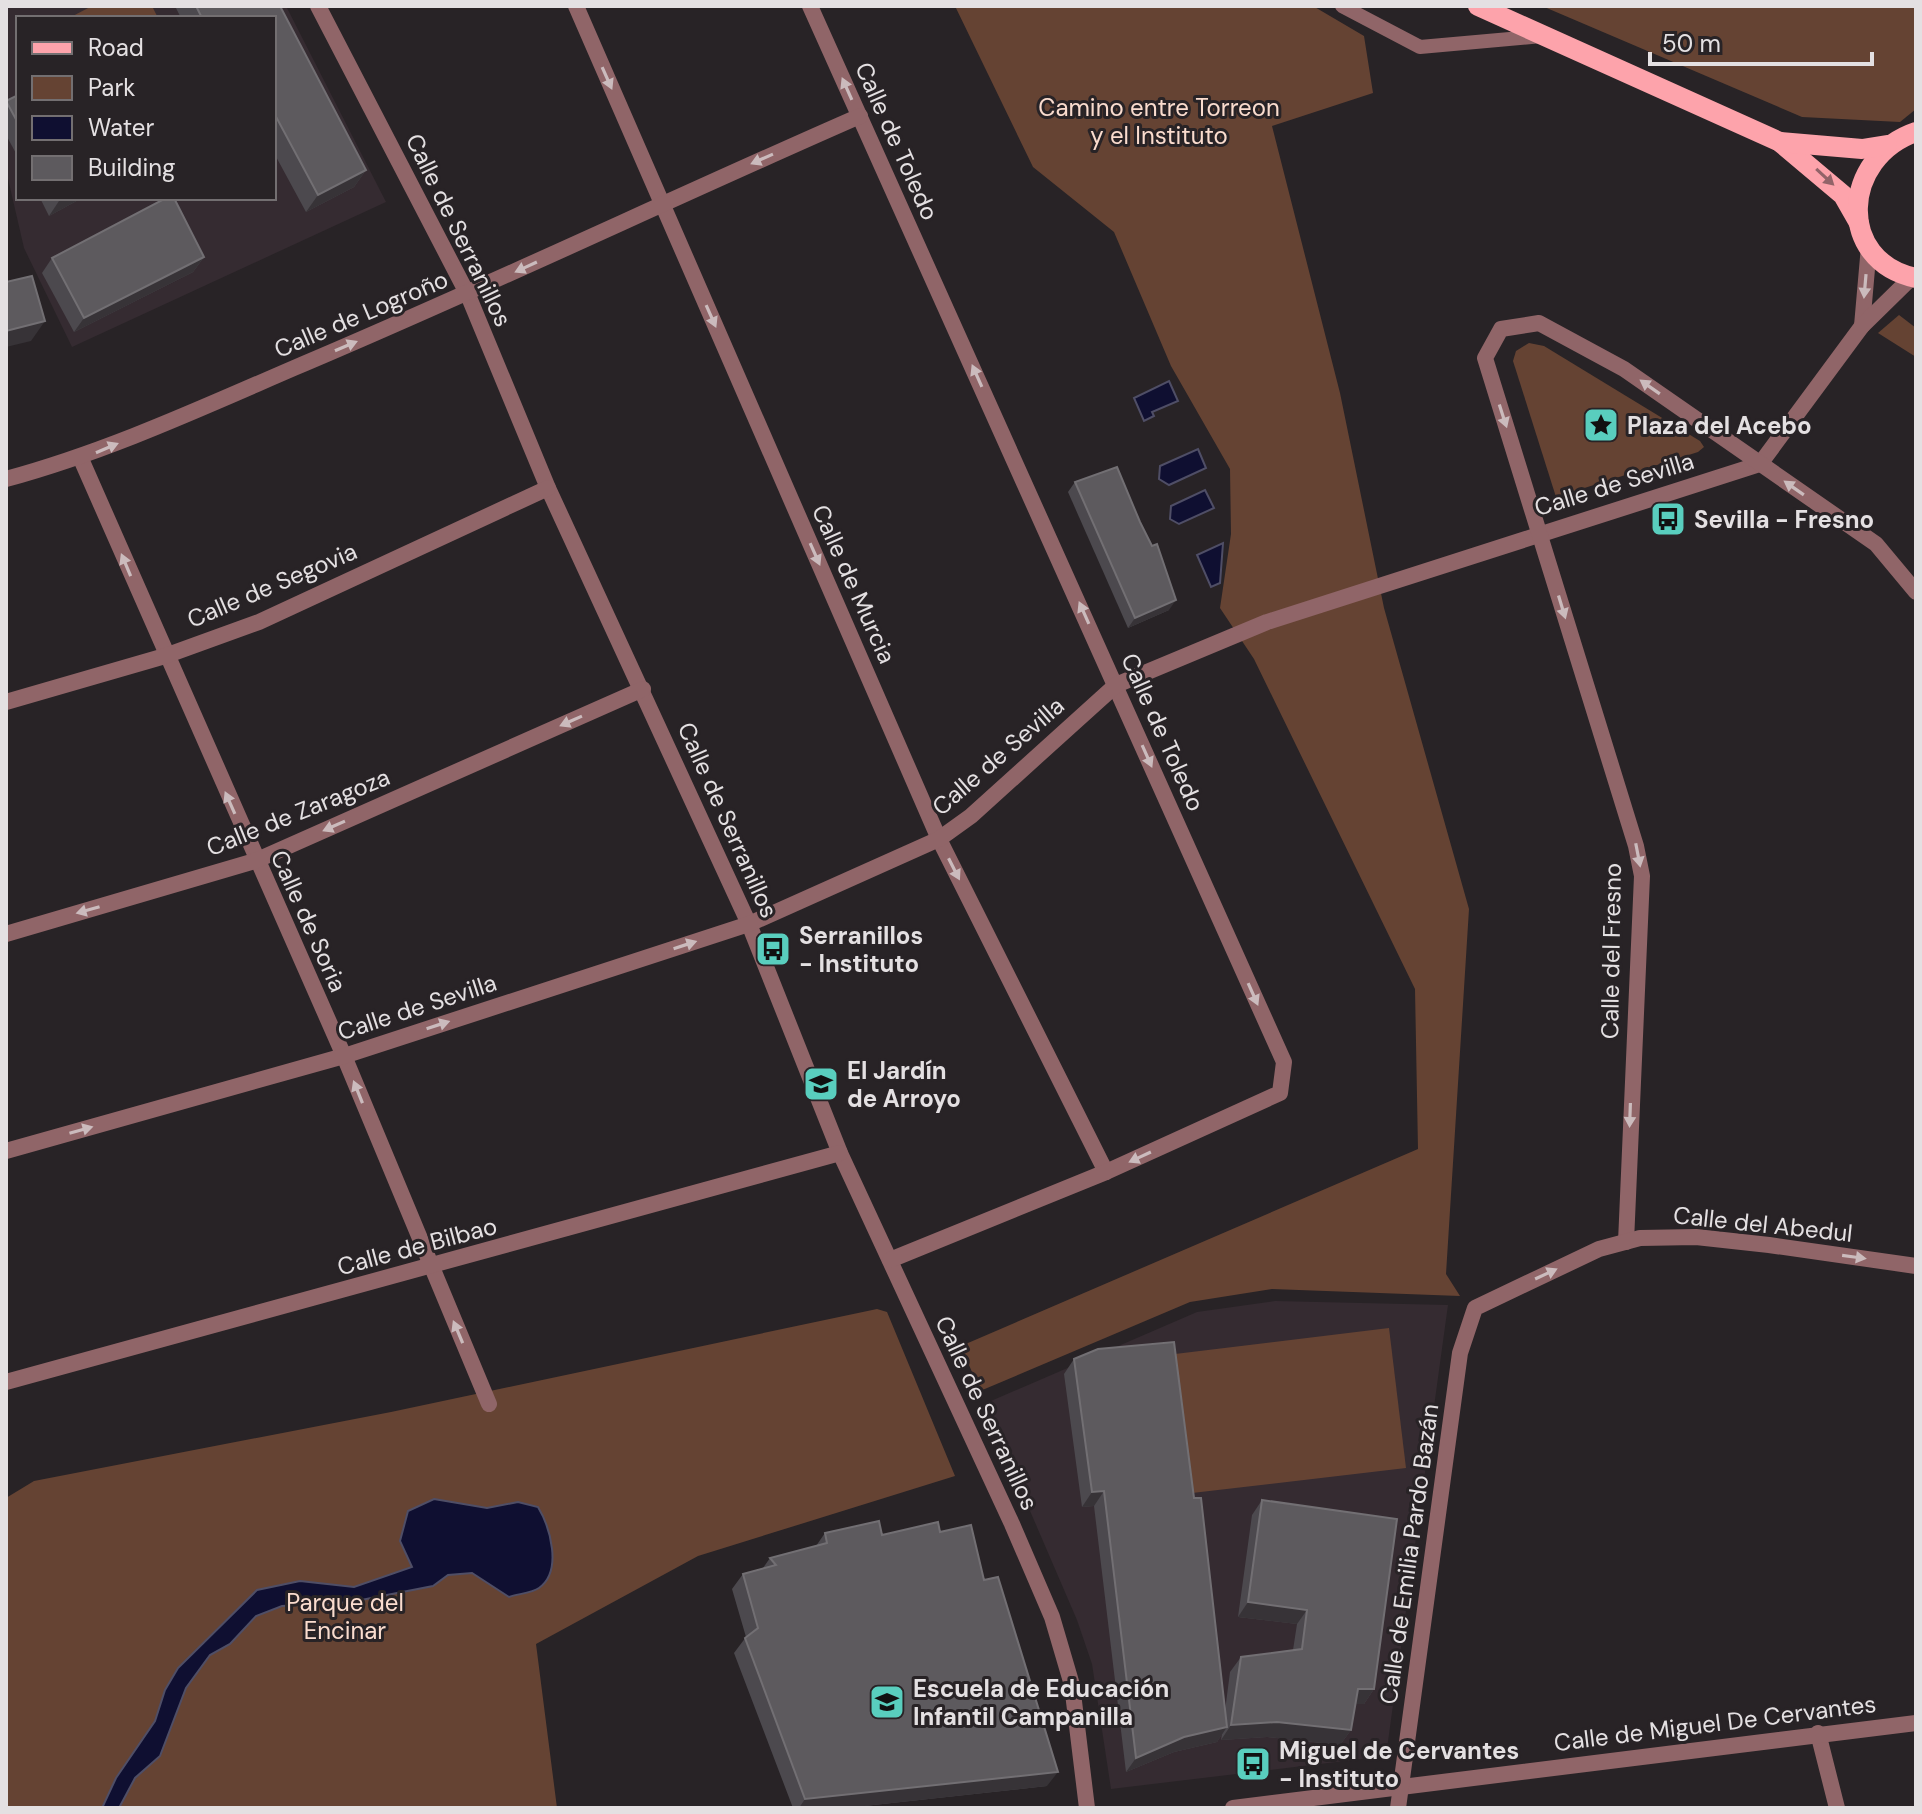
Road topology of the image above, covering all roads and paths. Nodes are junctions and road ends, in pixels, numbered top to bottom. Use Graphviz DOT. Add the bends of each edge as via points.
graph roads {
  1 [pos="318,6"];
  2 [pos="576,6"];
  3 [pos="810,6"];
  4 [pos="1342,6"];
  5 [pos="1478,6"];
  6 [pos="1542,36"];
  7 [pos="860,116"];
  8 [pos="1916,132"];
  9 [pos="1780,142"];
  10 [pos="1887,145"];
  11 [pos="661,203"];
  12 [pos="1859,223"];
  13 [pos="1869,246"];
  14 [pos="1914,278"];
  15 [pos="468,295"];
  16 [pos="1862,326"];
  17 [pos="81,459"];
  18 [pos="1760,464"];
  19 [pos="6,479"];
  20 [pos="548,488"];
  21 [pos="1540,532"];
  22 [pos="1916,592"];
  23 [pos="165,656"];
  24 [pos="1116,685"];
  25 [pos="643,689"];
  26 [pos="6,702"];
  27 [pos="939,839"];
  28 [pos="255,861"];
  29 [pos="749,924"];
  30 [pos="6,934"];
  31 [pos="344,1056"];
  32 [pos="6,1151"];
  33 [pos="840,1153"];
  34 [pos="1106,1172"];
  35 [pos="1626,1242"];
  36 [pos="890,1260"];
  37 [pos="1916,1266"];
  38 [pos="430,1268"];
  39 [pos="1475,1308"];
  40 [pos="6,1382"];
  41 [pos="489,1404"];
  42 [pos="1916,1723"];
  43 [pos="1818,1733"];
  44 [pos="1402,1785"];
  45 [pos="1087,1808"];
  46 [pos="1233,1808"];
  47 [pos="1398,1808"];
  48 [pos="1837,1808"];
  1 -- 15 [label="street, Calle de Serranillos"];
  2 -- 11 [label="street, Calle de Murcia, one-way"];
  7 -- 3 [label="street, Calle de Toledo, one-way"];
  4 -- 6 [label="lane" via="1420,47"];
  5 -- 6 [label="main road"];
  6 -- 9 [label="main road"];
  7 -- 11 [label="street, Calle de Logroño, one-way"];
  24 -- 7 [label="street, Calle de Toledo, one-way"];
  8 -- 10 [label="main road"];
  9 -- 10 [label="main road" via="1862,149"];
  9 -- 12 [label="main road, one-way" via="1843,195"];
  10 -- 12 [label="main road" via="1862,179"];
  11 -- 15 [label="street, Calle de Logroño, one-way"];
  11 -- 27 [label="street, Calle de Murcia, one-way"];
  12 -- 13 [label="main road"];
  13 -- 14 [label="main road" via="1881,260"];
  13 -- 16 [label="street, one-way"];
  14 -- 16 [label="street"];
  17 -- 15 [label="street, Calle de Logroño, one-way"];
  15 -- 20 [label="street, Calle de Serranillos"];
  16 -- 18 [label="street"];
  17 -- 19 [label="street, Calle de Logroño"];
  23 -- 17 [label="street, Calle de Soria, one-way"];
  18 -- 21 [label="street, Calle de Sevilla"];
  18 -- 21 [label="street, one-way" via="1624,369 1539,323 1501,329 1485,358"];
  22 -- 18 [label="street, one-way" via="1876,544"];
  20 -- 23 [label="street, Calle de Segovia" via="259,622"];
  20 -- 25 [label="street, Calle de Serranillos"];
  21 -- 24 [label="street, Calle de Sevilla" via="1267,622"];
  21 -- 35 [label="street, Calle del Fresno, one-way" via="1642,876"];
  23 -- 26 [label="street, Calle de Segovia"];
  28 -- 23 [label="street, Calle de Soria, one-way"];
  24 -- 27 [label="street, Calle de Sevilla"];
  24 -- 34 [label="street, Calle de Toledo, one-way" via="1284,1062 1280,1093"];
  25 -- 28 [label="street, Calle de Zaragoza, one-way"];
  25 -- 29 [label="street, Calle de Serranillos"];
  27 -- 29 [label="street, Calle de Sevilla"];
  27 -- 34 [label="street, Calle de Murcia, one-way"];
  28 -- 30 [label="street, Calle de Zaragoza, one-way"];
  28 -- 31 [label="street, Calle de Soria"];
  31 -- 29 [label="street, Calle de Sevilla, one-way"];
  29 -- 33 [label="street, Calle de Serranillos"];
  32 -- 31 [label="street, Calle de Sevilla, one-way"];
  38 -- 31 [label="street, Calle de Soria, one-way"];
  33 -- 36 [label="street, Calle de Serranillos"];
  33 -- 38 [label="street, Calle de Bilbao"];
  34 -- 36 [label="street, Calle de Toledo"];
  35 -- 37 [label="street, Calle del Abedul, one-way" via="1696,1237"];
  39 -- 35 [label="street, Calle del Abedul, one-way" via="1599,1249"];
  36 -- 45 [label="street, Calle de Serranillos" via="1052,1617 1072,1685"];
  38 -- 40 [label="street, Calle de Bilbao"];
  41 -- 38 [label="street, Calle de Soria, one-way"];
  39 -- 44 [label="street, Calle de Emilia Pardo Bazán" via="1460,1353"];
  42 -- 43 [label="street, Calle de Miguel De Cervantes"];
  43 -- 44 [label="street, Calle de Miguel De Cervantes"];
  43 -- 48 [label="street"];
  44 -- 46 [label="street, Calle de Miguel De Cervantes"];
  44 -- 47 [label="street, Calle de Emilia Pardo Bazán"];
}
